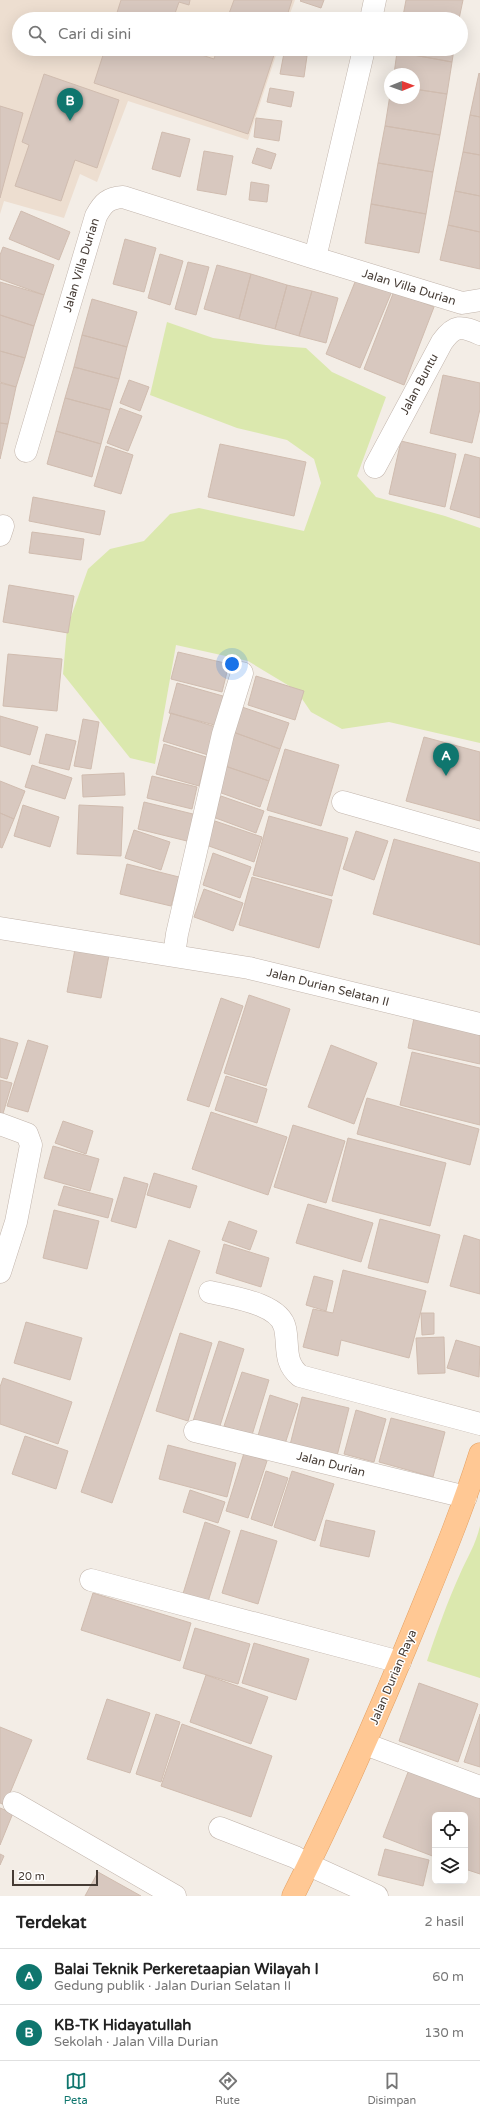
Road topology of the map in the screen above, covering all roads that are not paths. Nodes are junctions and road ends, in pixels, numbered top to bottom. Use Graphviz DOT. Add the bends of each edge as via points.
graph roads {
  1 [pos="375,0"];
  2 [pos="372,12"];
  3 [pos="362,56"];
  4 [pos="315,258"];
  5 [pos="480,300"];
  6 [pos="480,334"];
  7 [pos="26,451"];
  8 [pos="375,466"];
  9 [pos="242,673"];
  10 [pos="343,802"];
  11 [pos="480,841"];
  12 [pos="0,928"];
  13 [pos="174,955"];
  14 [pos="480,1024"];
  15 [pos="0,1124"];
  16 [pos="0,1272"];
  17 [pos="210,1292"];
  18 [pos="480,1424"];
  19 [pos="195,1431"];
  20 [pos="480,1454"];
  21 [pos="466,1497"];
  22 [pos="91,1580"];
  23 [pos="400,1662"];
  24 [pos="365,1744"];
  25 [pos="480,1787"];
  26 [pos="14,1803"];
  27 [pos="220,1828"];
  28 [pos="309,1865"];
  29 [pos="175,1896"];
  30 [pos="294,1896"];
  31 [pos="377,1896"];
  1 -- 2 [label="street"];
  3 -- 4 [label="street"];
  4 -- 5 [label="street, Jalan Villa Durian" via="462,303"];
  4 -- 7 [label="street, Jalan Villa Durian" via="123,197 111,198 104,203 96,216"];
  6 -- 8 [label="street, Jalan Buntu" via="467,328 455,328 449,332"];
  9 -- 13 [label="street" via="223,734"];
  10 -- 11 [label="street"];
  12 -- 13 [label="street, Jalan Durian Selatan II"];
  13 -- 14 [label="street, Jalan Durian Selatan II" via="249,968"];
  15 -- 16 [label="street" via="26,1134 32,1145 16,1222"];
  17 -- 18 [label="street" via="275,1312 285,1327 285,1344 291,1364 300,1376"];
  19 -- 21 [label="street, Jalan Durian"];
  20 -- 21 [label="main road, Jalan Durian Raya"];
  21 -- 23 [label="main road, Jalan Durian Raya"];
  22 -- 23 [label="street"];
  23 -- 24 [label="main road, Jalan Durian Raya"];
  24 -- 25 [label="street"];
  24 -- 28 [label="main road, Jalan Durian Raya"];
  26 -- 29 [label="street"];
  27 -- 28 [label="street" via="295,1857"];
  28 -- 30 [label="main road, Jalan Durian Raya"];
  28 -- 31 [label="street"];
}
